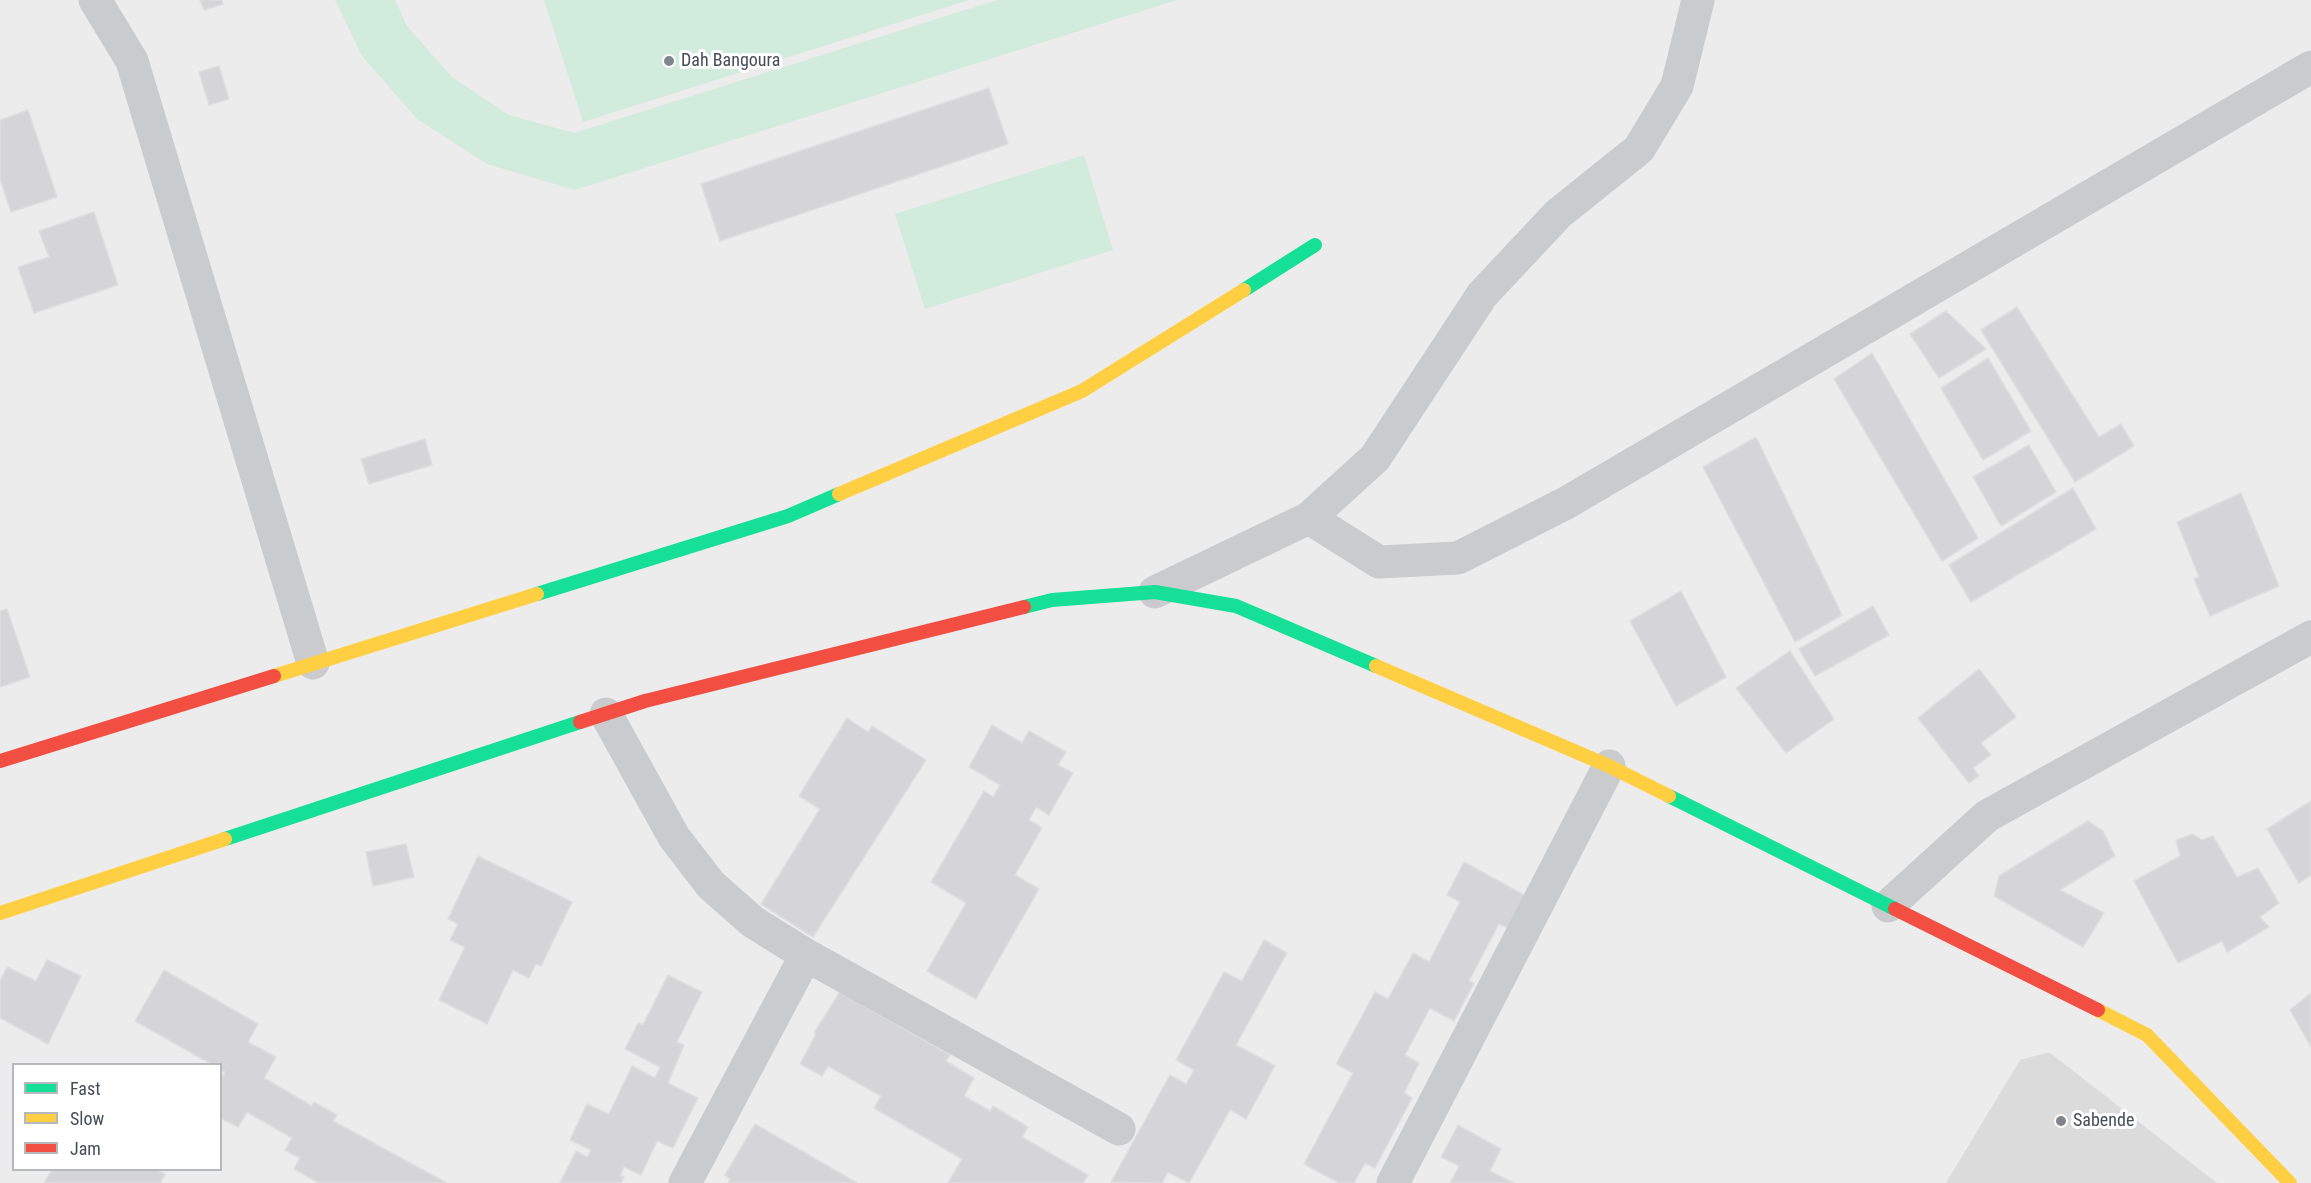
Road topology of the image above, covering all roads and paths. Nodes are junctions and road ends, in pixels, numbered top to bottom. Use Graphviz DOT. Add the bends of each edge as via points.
graph roads {
  1 [pos="95,0"];
  2 [pos="1698,0"];
  3 [pos="2311,67"];
  4 [pos="1315,245"];
  5 [pos="1309,518"];
  6 [pos="1155,592"];
  7 [pos="2311,637"];
  8 [pos="313,663"];
  9 [pos="606,714"];
  10 [pos="0,761"];
  11 [pos="1609,766"];
  12 [pos="1888,906"];
  13 [pos="0,914"];
  14 [pos="806,955"];
  15 [pos="1119,1129"];
  16 [pos="685,1183"];
  17 [pos="1393,1183"];
  18 [pos="2290,1183"];
  1 -- 8 [label="street" via="132,61"];
  2 -- 5 [label="street" via="1677,86 1639,149 1558,214 1482,295 1375,458"];
  3 -- 5 [label="street" via="1566,503 1458,558 1379,562"];
  4 -- 8 [label="main road" via="1082,391 799,511"];
  5 -- 6 [label="street"];
  6 -- 9 [label="main road" via="1052,600"];
  6 -- 11 [label="main road" via="1236,606"];
  7 -- 12 [label="street" via="1987,816"];
  8 -- 10 [label="main road"];
  9 -- 13 [label="main road"];
  9 -- 14 [label="street" via="674,837 711,885 753,922"];
  11 -- 12 [label="main road"];
  11 -- 17 [label="street"];
  12 -- 18 [label="main road" via="2146,1035"];
  14 -- 15 [label="street"];
  14 -- 16 [label="street"];
}
